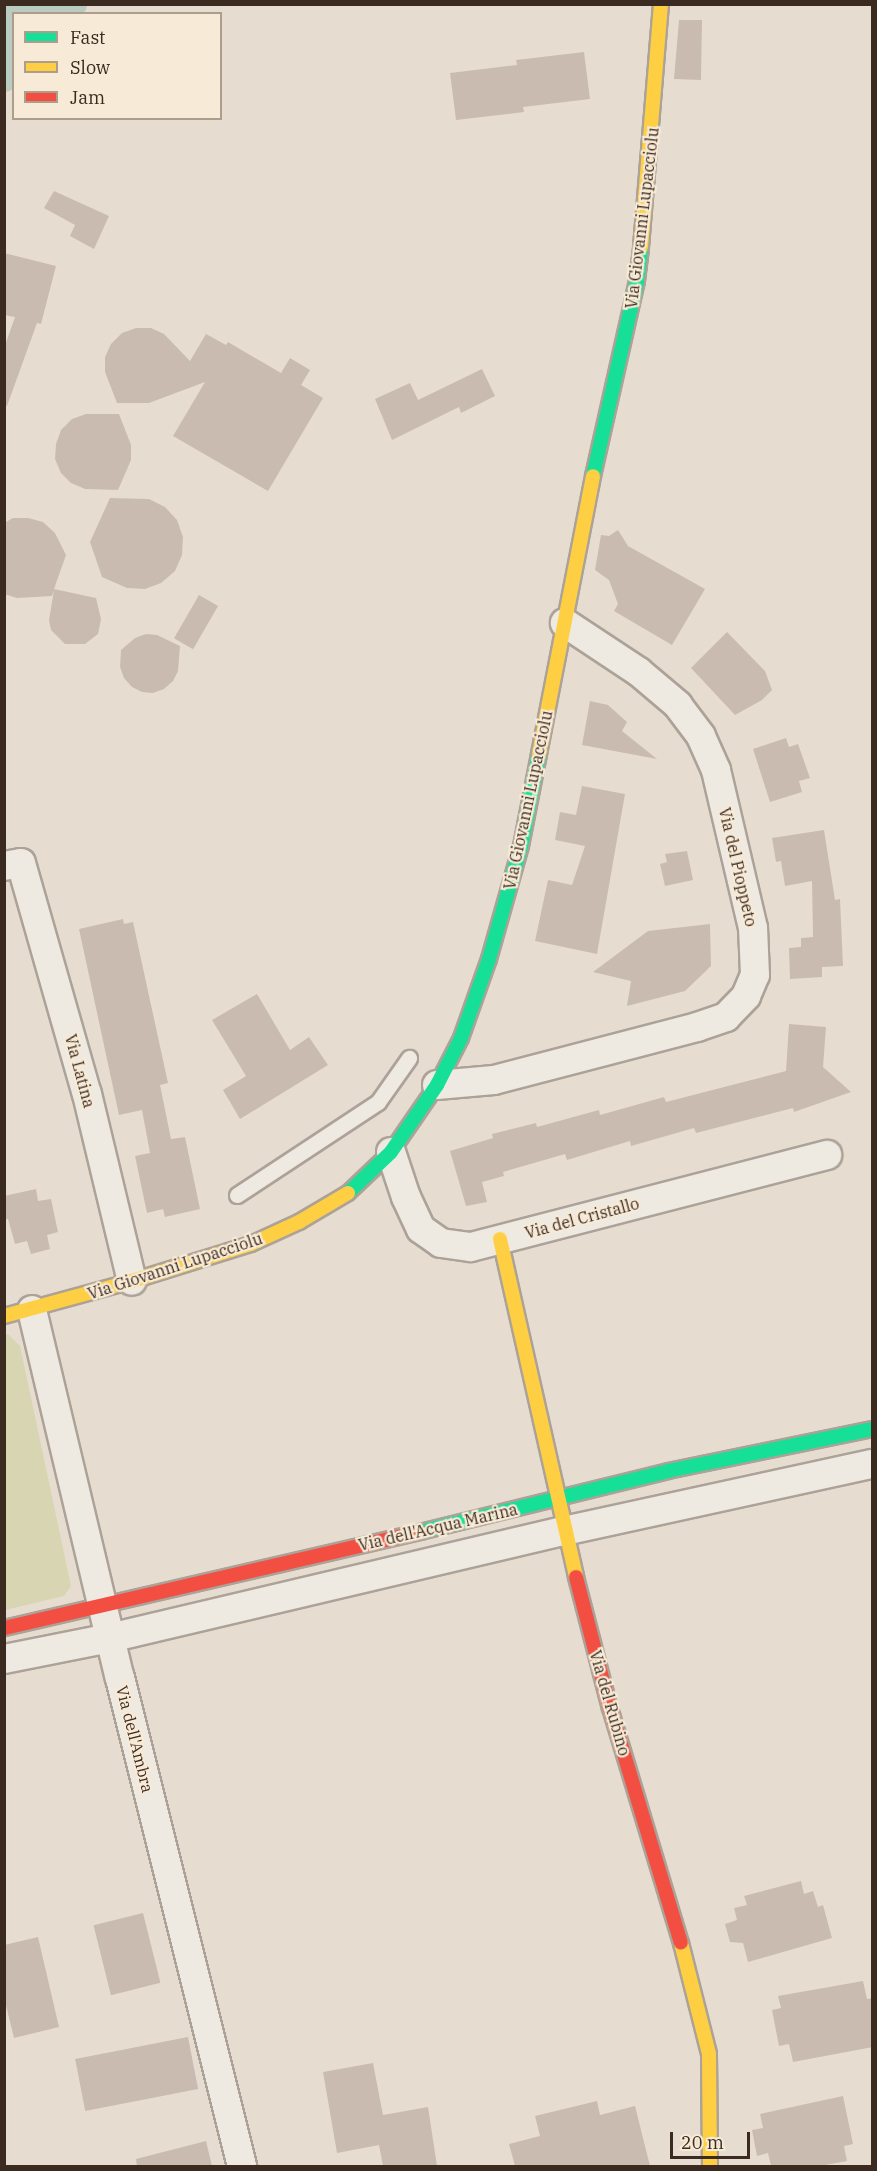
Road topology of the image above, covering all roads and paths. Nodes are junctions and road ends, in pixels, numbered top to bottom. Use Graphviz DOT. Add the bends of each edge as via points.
graph roads {
  1 [pos="661,4"];
  2 [pos="565,623"];
  3 [pos="13,865"];
  4 [pos="409,1058"];
  5 [pos="437,1085"];
  6 [pos="392,1152"];
  7 [pos="827,1155"];
  8 [pos="237,1195"];
  9 [pos="500,1239"];
  10 [pos="132,1281"];
  11 [pos="32,1310"];
  12 [pos="4,1316"];
  13 [pos="873,1429"];
  14 [pos="873,1464"];
  15 [pos="557,1500"];
  16 [pos="564,1531"];
  17 [pos="104,1604"];
  18 [pos="4,1628"];
  19 [pos="110,1638"];
  20 [pos="4,1659"];
  21 [pos="242,2166"];
  22 [pos="711,2166"];
  1 -- 2 [label="street, Via Giovanni Lupacciolu" via="648,200 637,281 600,442"];
  2 -- 5 [label="street, Via Giovanni Lupacciolu" via="521,846 489,959 460,1038"];
  2 -- 5 [label="street, Via del Pioppeto" via="639,672 678,705 701,736 716,770 753,928 755,975 746,996 726,1017 494,1080"];
  3 -- 10 [label="street, Via Latina" via="87,1094"];
  4 -- 8 [label="lane" via="378,1102"];
  5 -- 6 [label="street, Via Giovanni Lupacciolu"];
  6 -- 9 [label="street, Via del Cristallo" via="421,1229 441,1243 471,1247"];
  6 -- 10 [label="street, Via Giovanni Lupacciolu" via="357,1188 299,1222 251,1244"];
  7 -- 9 [label="street, Via del Cristallo"];
  9 -- 15 [label="street, Via del Rubino"];
  10 -- 11 [label="street, Via Giovanni Lupacciolu"];
  11 -- 12 [label="street, Via Giovanni Lupacciolu"];
  11 -- 17 [label="street, Via dell'Ambra"];
  13 -- 15 [label="street, Via dell'Acqua Marina" via="668,1471"];
  14 -- 16 [label="street, Via dell'Acqua Marina"];
  15 -- 16 [label="street, Via del Rubino"];
  15 -- 17 [label="street, Via dell'Acqua Marina"];
  16 -- 19 [label="street, Via dell'Acqua Marina"];
  16 -- 22 [label="street, Via del Rubino" via="610,1708 693,1982 709,2054"];
  17 -- 18 [label="street, Via dell'Acqua Marina"];
  17 -- 19 [label="street, Via dell'Ambra"];
  19 -- 20 [label="street, Via dell'Acqua Marina"];
  19 -- 21 [label="street, Via dell'Ambra"];
}
